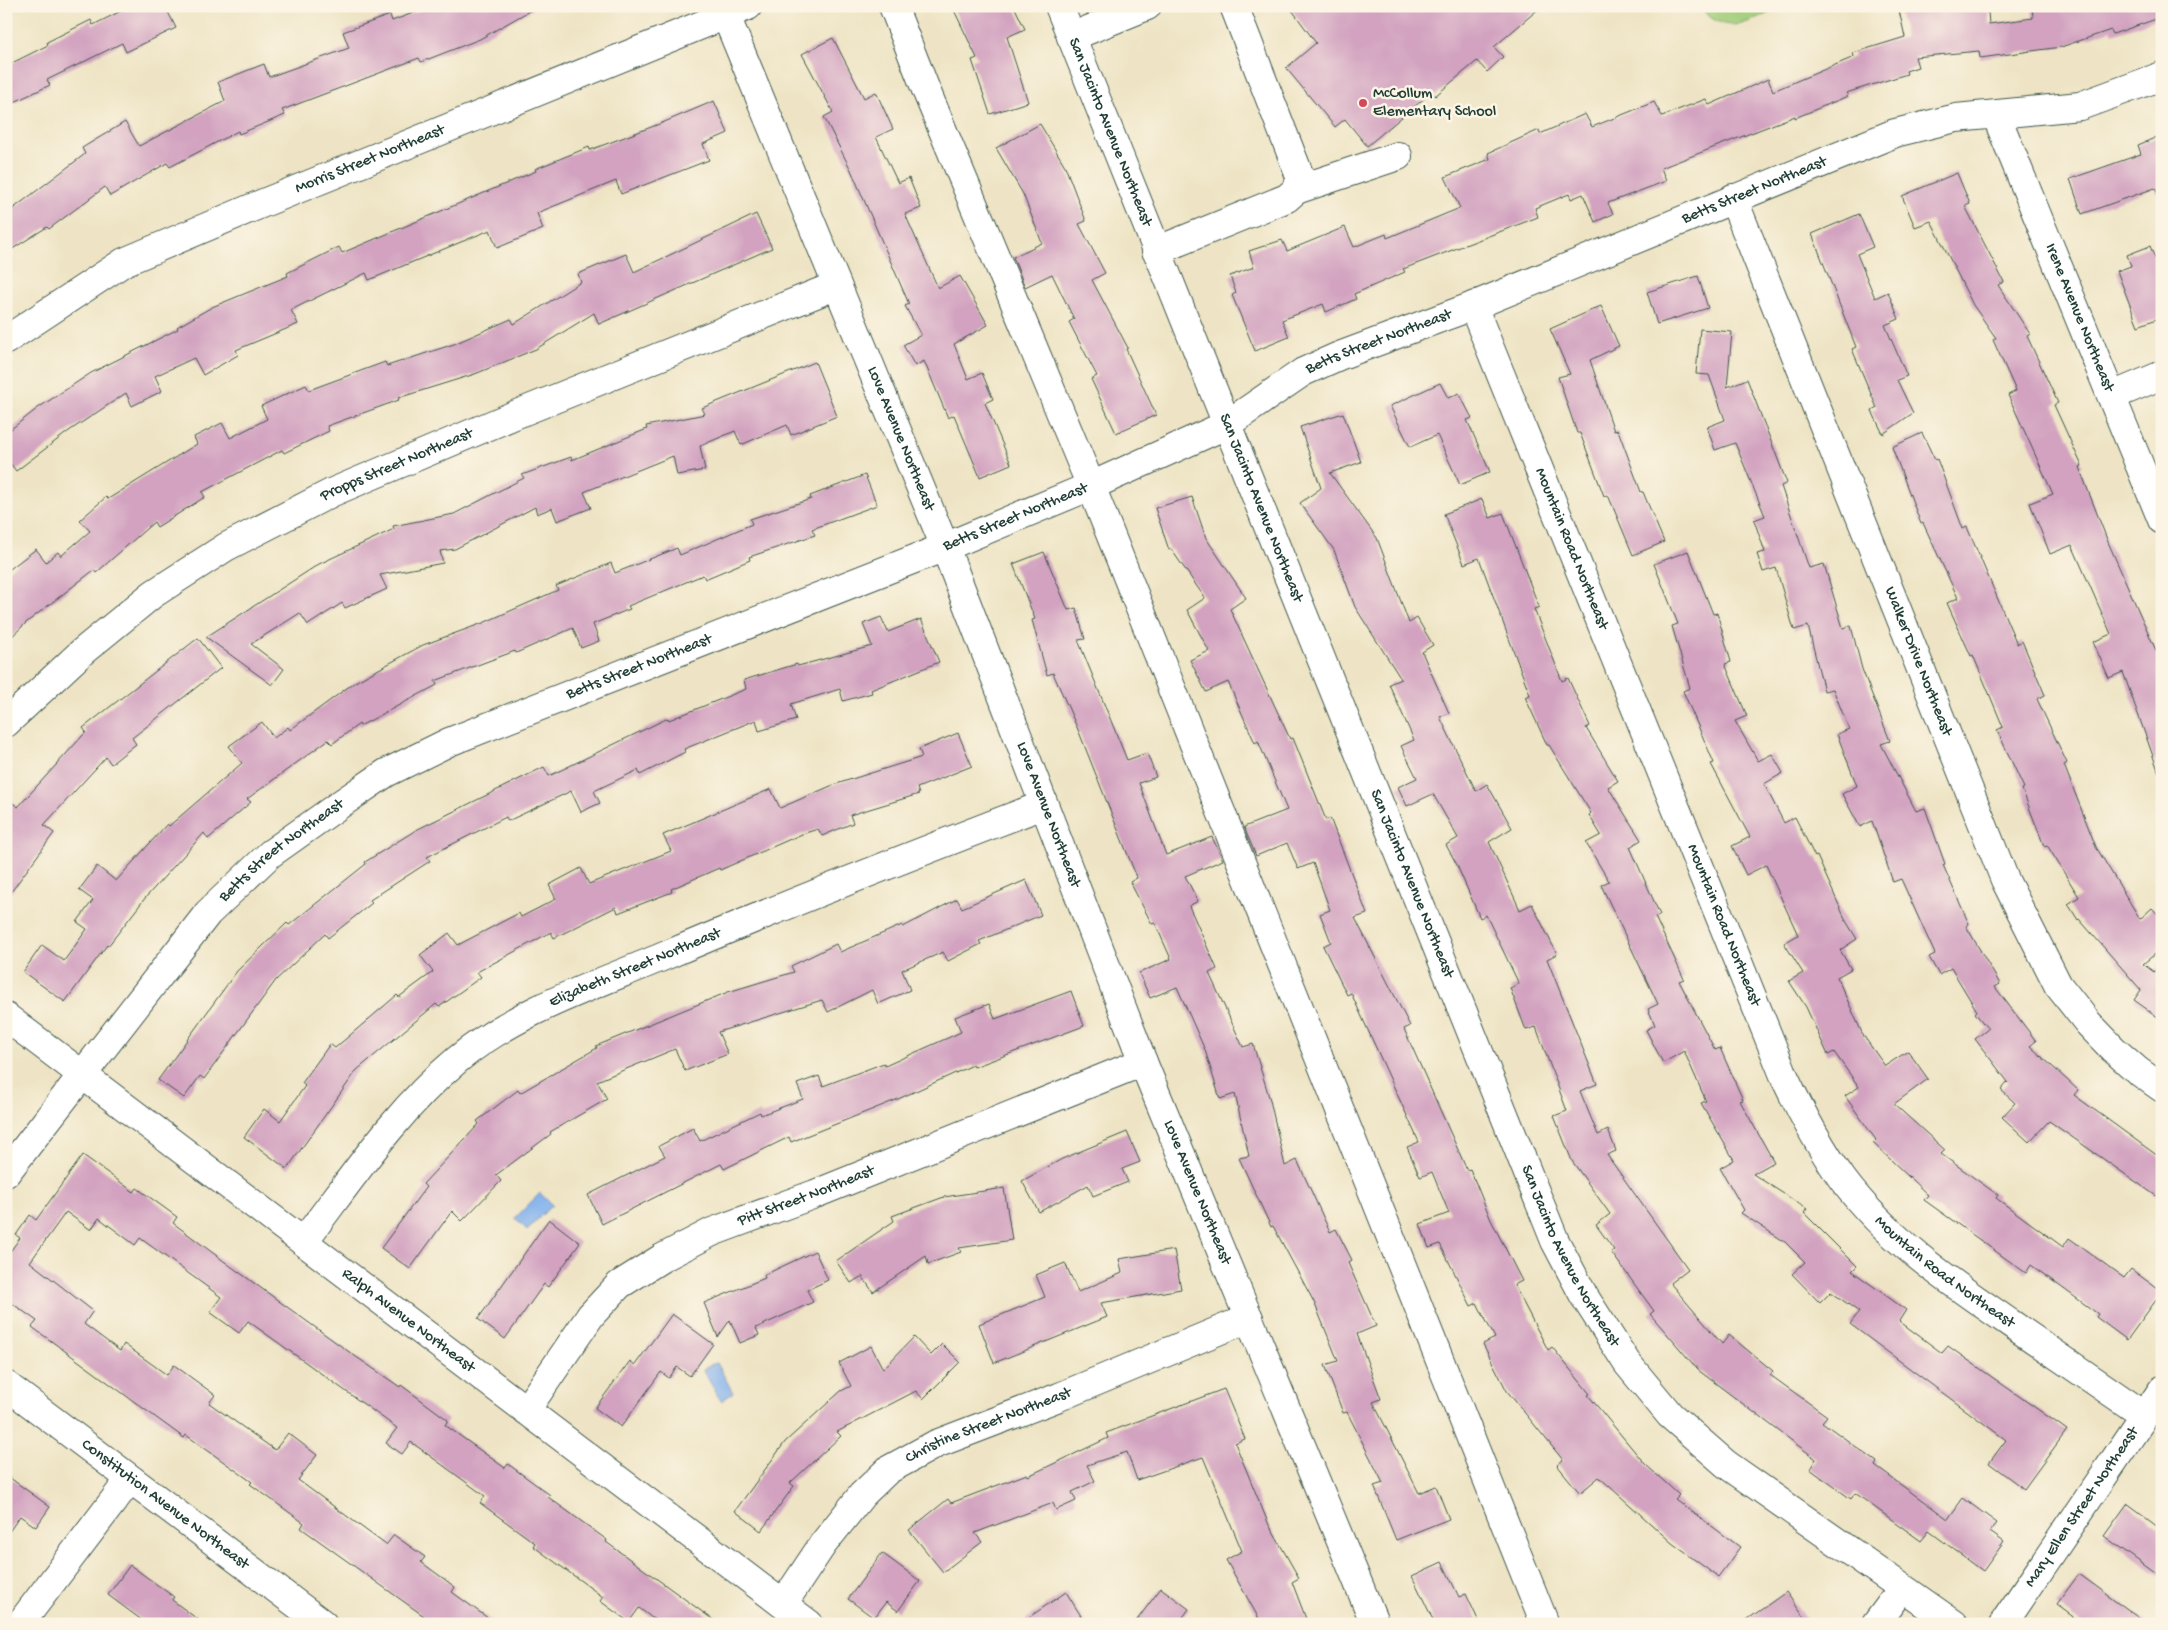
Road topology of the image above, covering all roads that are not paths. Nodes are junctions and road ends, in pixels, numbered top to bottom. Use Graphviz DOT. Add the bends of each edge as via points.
graph roads {
  1 [pos="893,6"];
  2 [pos="1059,6"];
  3 [pos="1146,6"];
  4 [pos="1234,6"];
  5 [pos="732,9"];
  6 [pos="1113,12"];
  7 [pos="1071,37"];
  8 [pos="2162,76"];
  9 [pos="1996,115"];
  10 [pos="1398,156"];
  11 [pos="1296,190"];
  12 [pos="1733,198"];
  13 [pos="1156,251"];
  14 [pos="835,286"];
  15 [pos="1473,306"];
  16 [pos="6,340"];
  17 [pos="2162,375"];
  18 [pos="2112,396"];
  19 [pos="1226,426"];
  20 [pos="1091,486"];
  21 [pos="2162,520"];
  22 [pos="945,547"];
  23 [pos="6,723"];
  24 [pos="1043,805"];
  25 [pos="6,1017"];
  26 [pos="1144,1062"];
  27 [pos="82,1074"];
  28 [pos="2162,1088"];
  29 [pos="6,1173"];
  30 [pos="304,1241"];
  31 [pos="1249,1318"];
  32 [pos="6,1385"];
  33 [pos="2162,1390"];
  34 [pos="526,1410"];
  35 [pos="2144,1415"];
  36 [pos="130,1479"];
  37 [pos="1902,1589"];
  38 [pos="783,1604"];
  39 [pos="20,1624"];
  40 [pos="323,1624"];
  41 [pos="809,1624"];
  42 [pos="1375,1624"];
  43 [pos="1545,1624"];
  44 [pos="1876,1624"];
  45 [pos="1954,1624"];
  46 [pos="2003,1624"];
  1 -- 20 [label="street"];
  2 -- 7 [label="street, San Jacinto Avenue Northeast"];
  3 -- 6 [label="street"];
  4 -- 11 [label="street" via="1298,166 1301,179"];
  5 -- 14 [label="street, Love Avenue Northeast"];
  5 -- 16 [label="street, Morris Street Northeast" via="124,262"];
  6 -- 7 [label="street"];
  7 -- 13 [label="street, San Jacinto Avenue Northeast"];
  8 -- 9 [label="street, Betts Street Northeast" via="2080,106"];
  9 -- 12 [label="street, Betts Street Northeast" via="1956,118 1896,133"];
  9 -- 18 [label="street, Irene Avenue Northeast"];
  10 -- 11 [label="street"];
  11 -- 13 [label="street" via="1287,198"];
  12 -- 15 [label="street, Betts Street Northeast"];
  12 -- 28 [label="street, Walker Drive Northeast" via="2005,880 2058,985 2113,1049"];
  13 -- 19 [label="street, San Jacinto Avenue Northeast"];
  14 -- 22 [label="street, Love Avenue Northeast"];
  14 -- 23 [label="street, Propps Street Northeast" via="517,414 342,489 226,546 153,594 82,652"];
  15 -- 19 [label="street, Betts Street Northeast" via="1312,368"];
  15 -- 35 [label="street, Mountain Road Northeast" via="1781,1069 1810,1130 1844,1181 1912,1252 1973,1298"];
  17 -- 18 [label="street"];
  18 -- 21 [label="street, Irene Avenue Northeast"];
  19 -- 20 [label="street, Betts Street Northeast"];
  19 -- 37 [label="street, San Jacinto Avenue Northeast" via="1555,1241 1584,1296 1627,1363 1670,1415 1726,1464"];
  20 -- 22 [label="street, Betts Street Northeast"];
  20 -- 43 [label="street"];
  22 -- 24 [label="street, Love Avenue Northeast"];
  22 -- 27 [label="street, Betts Street Northeast" via="449,742 386,773 270,854 208,913"];
  24 -- 26 [label="street, Love Avenue Northeast"];
  24 -- 30 [label="street, Elizabeth Street Northeast" via="716,934 544,1007 496,1033 458,1059 401,1113"];
  25 -- 27 [label="street, Ralph Avenue Northeast"];
  26 -- 31 [label="street, Love Avenue Northeast"];
  26 -- 34 [label="street, Pitt Street Northeast" via="712,1232 662,1258 619,1285 591,1315"];
  27 -- 29 [label="street, Betts Street Northeast"];
  27 -- 30 [label="street, Ralph Avenue Northeast"];
  30 -- 34 [label="street, Ralph Avenue Northeast"];
  31 -- 38 [label="street, Christine Street Northeast" via="936,1444 888,1470 862,1495 823,1544"];
  31 -- 42 [label="street, Love Avenue Northeast"];
  32 -- 36 [label="street, Constitution Avenue Northeast"];
  33 -- 35 [label="street, Mary Ellen Street Northeast"];
  34 -- 38 [label="street, Ralph Avenue Northeast"];
  35 -- 46 [label="street, Mary Ellen Street Northeast"];
  36 -- 39 [label="street"];
  36 -- 40 [label="street, Constitution Avenue Northeast"];
  37 -- 44 [label="street"];
  37 -- 45 [label="street, San Jacinto Avenue Northeast"];
  38 -- 41 [label="street, Ralph Avenue Northeast"];
}
